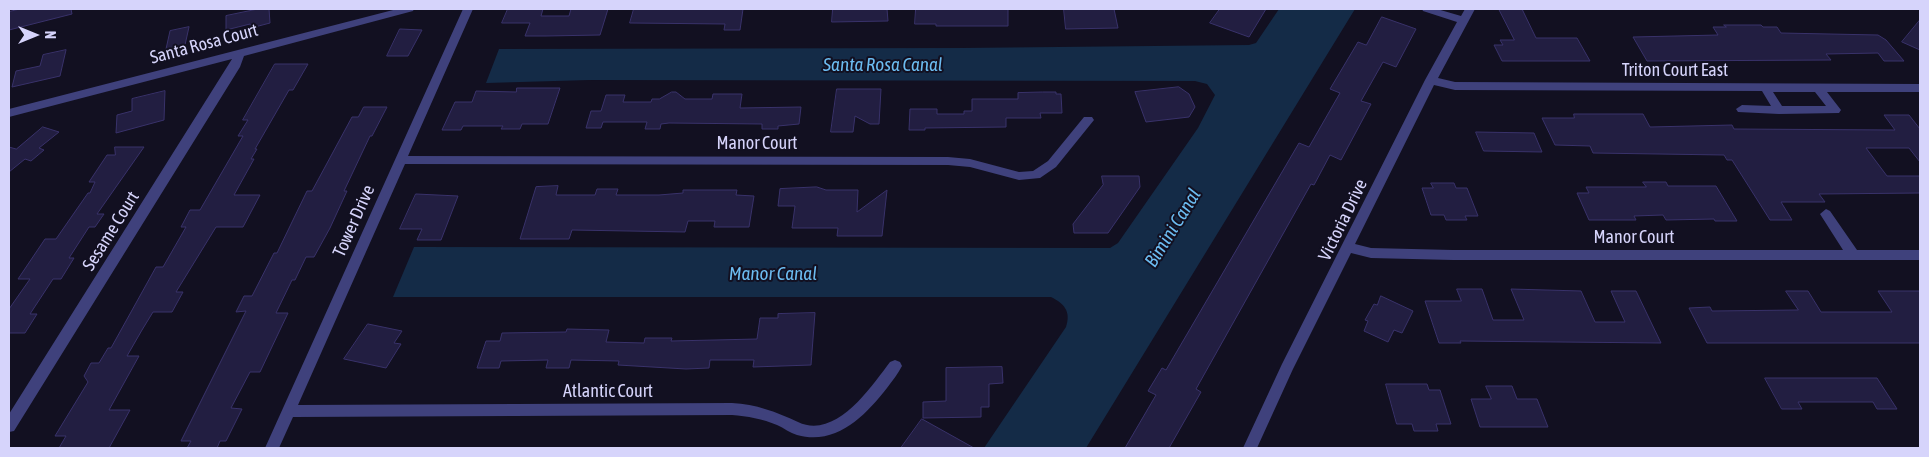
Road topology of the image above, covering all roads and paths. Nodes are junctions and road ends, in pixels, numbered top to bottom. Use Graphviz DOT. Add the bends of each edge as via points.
graph roads {
  1 [pos="409,9"];
  2 [pos="468,9"];
  3 [pos="1427,9"];
  4 [pos="1470,9"];
  5 [pos="1464,21"];
  6 [pos="239,53"];
  7 [pos="1431,80"];
  8 [pos="1765,88"];
  9 [pos="1818,88"];
  10 [pos="1920,88"];
  11 [pos="1742,109"];
  12 [pos="1780,110"];
  13 [pos="9,113"];
  14 [pos="1088,120"];
  15 [pos="400,160"];
  16 [pos="1826,214"];
  17 [pos="1349,247"];
  18 [pos="1853,255"];
  19 [pos="1920,255"];
  20 [pos="896,366"];
  21 [pos="289,411"];
  22 [pos="9,426"];
  23 [pos="272,448"];
  24 [pos="1250,448"];
  1 -- 6 [label="street, Santa Rosa Court"];
  2 -- 15 [label="street, Tower Drive"];
  3 -- 5 [label="street"];
  4 -- 5 [label="street, Victoria Drive"];
  5 -- 7 [label="street, Victoria Drive"];
  6 -- 13 [label="street, Santa Rosa Court"];
  6 -- 22 [label="street, Sesame Court" via="236,64"];
  7 -- 8 [label="street, Triton Court East" via="1455,86"];
  7 -- 17 [label="street, Victoria Drive"];
  8 -- 9 [label="street, Triton Court East"];
  8 -- 12 [label="street"];
  9 -- 10 [label="street, Triton Court East"];
  9 -- 12 [label="street" via="1835,110"];
  11 -- 12 [label="street"];
  14 -- 15 [label="street, Manor Court" via="1045,171 1026,176 948,161"];
  15 -- 21 [label="street, Tower Drive"];
  16 -- 18 [label="street"];
  17 -- 18 [label="street, Manor Court" via="1371,253 1398,254"];
  17 -- 24 [label="street, Victoria Drive"];
  18 -- 19 [label="street, Manor Court"];
  20 -- 21 [label="street, Atlantic Court" via="854,415 831,428 817,431 795,428 768,415 732,409"];
  21 -- 23 [label="street, Tower Drive"];
}
